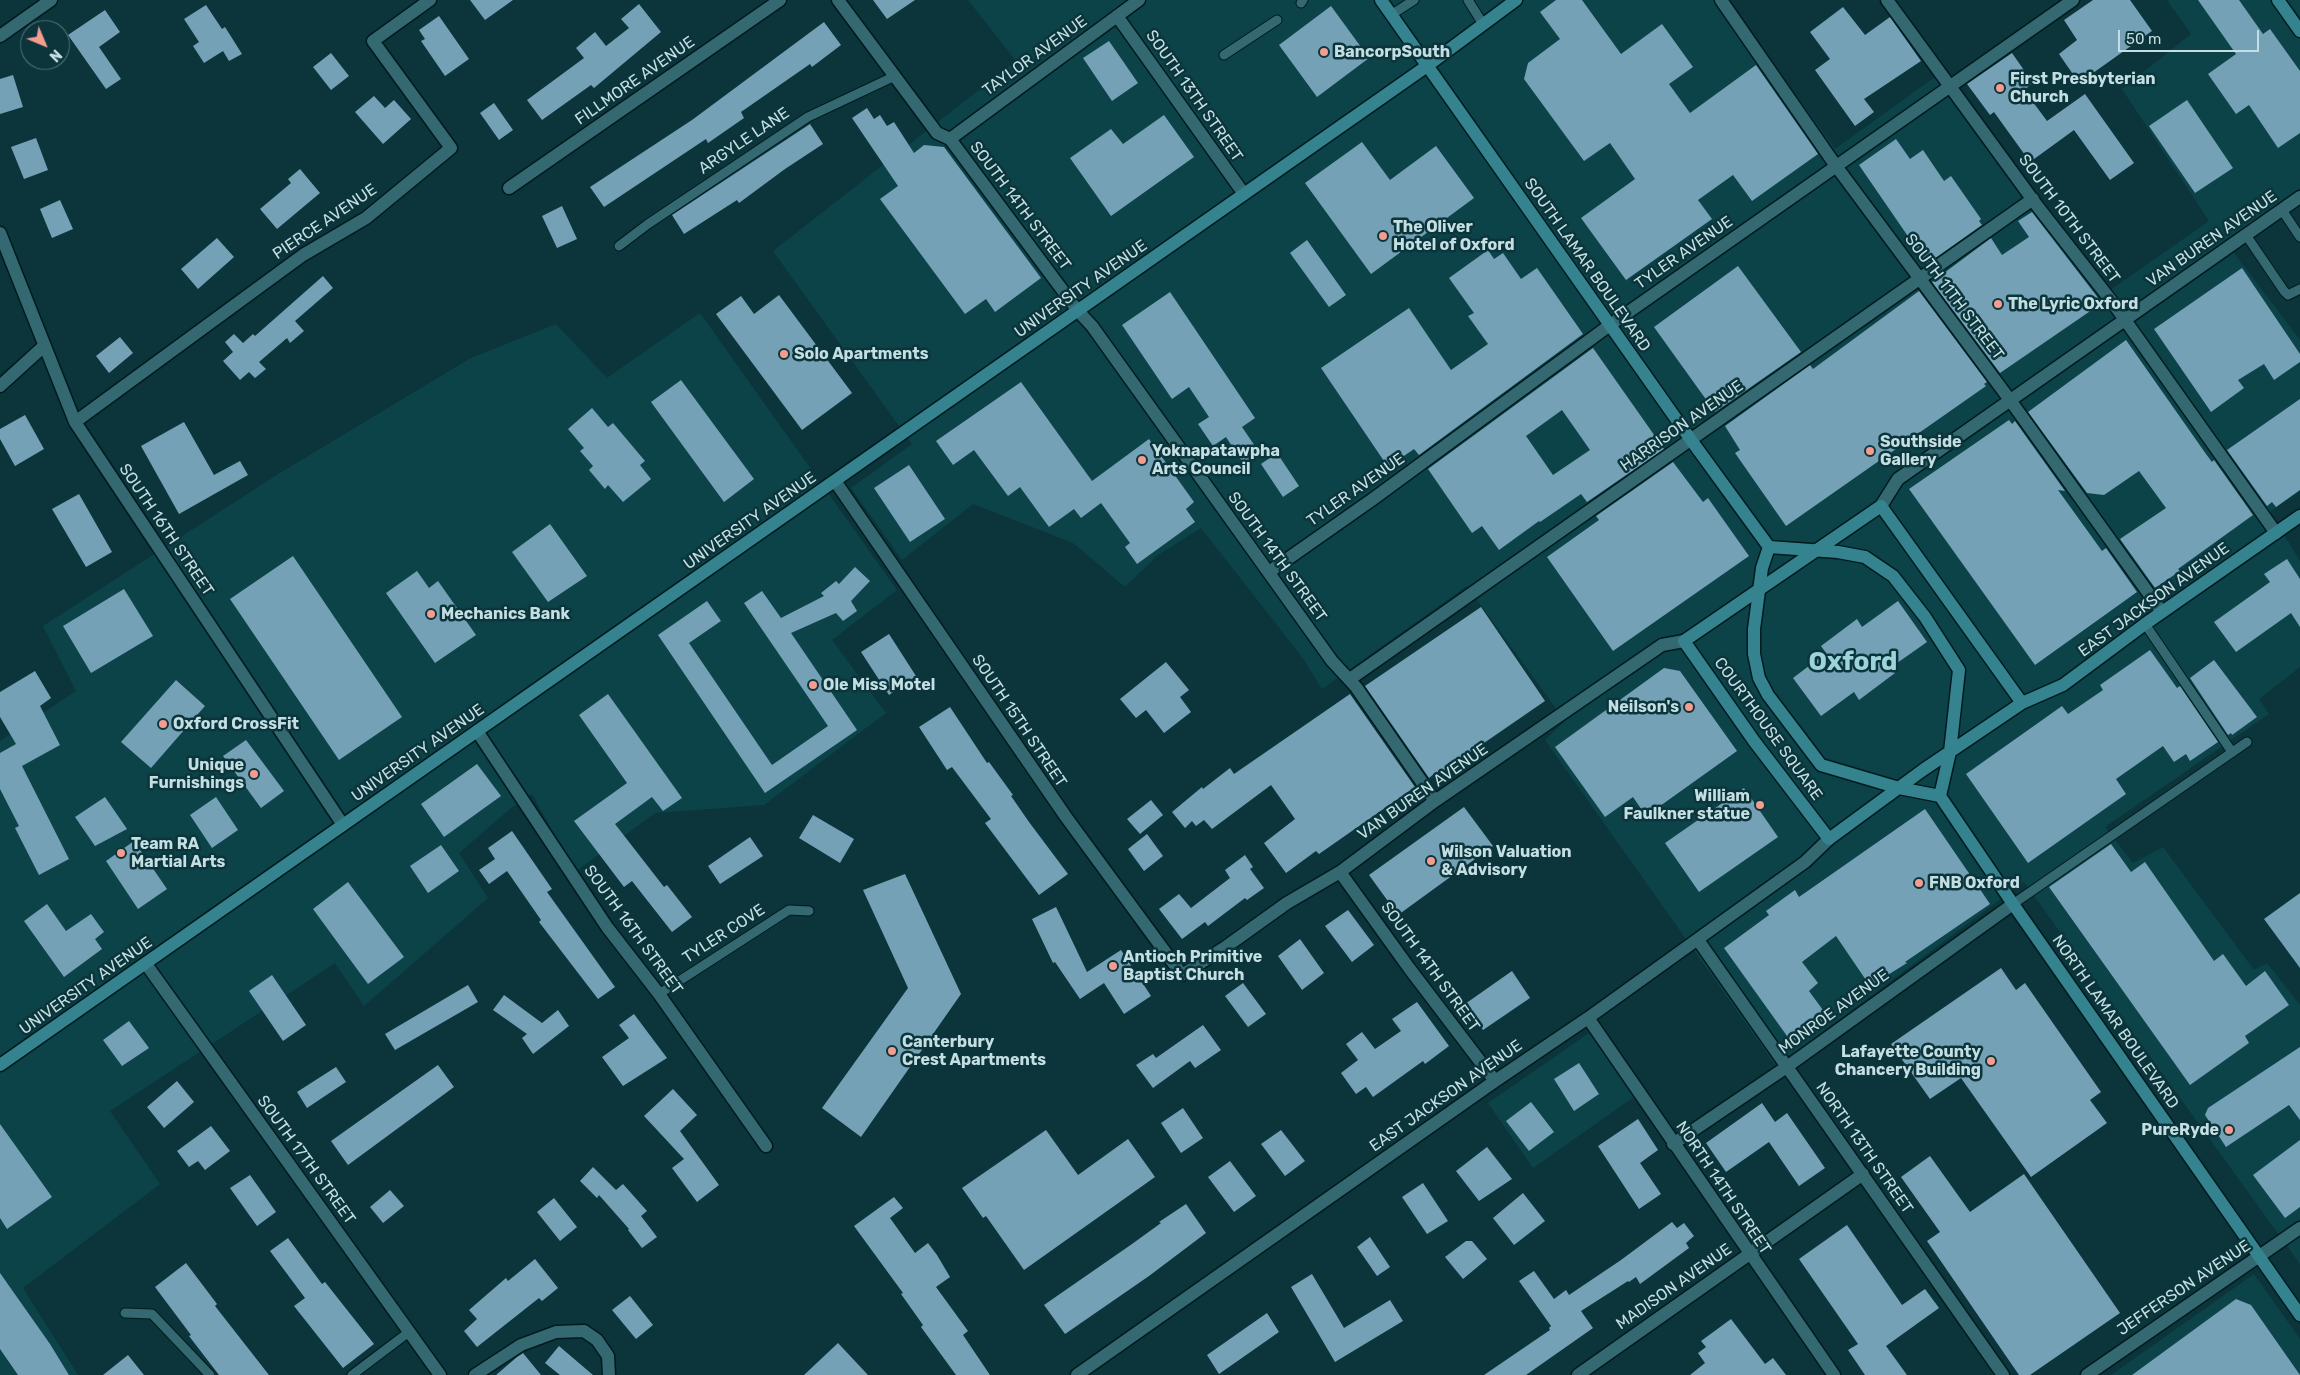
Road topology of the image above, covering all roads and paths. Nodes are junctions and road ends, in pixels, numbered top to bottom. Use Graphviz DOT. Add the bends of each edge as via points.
graph roads {
  1 [pos="51,0"];
  2 [pos="430,0"];
  3 [pos="780,0"];
  4 [pos="838,0"];
  5 [pos="1139,0"];
  6 [pos="1381,0"];
  7 [pos="1414,0"];
  8 [pos="1468,0"];
  9 [pos="1516,0"];
  10 [pos="1721,0"];
  11 [pos="1887,0"];
  12 [pos="2073,0"];
  13 [pos="2278,0"];
  14 [pos="1391,15"];
  15 [pos="1117,16"];
  16 [pos="1277,20"];
  17 [pos="1484,24"];
  18 [pos="2300,31"];
  19 [pos="0,36"];
  20 [pos="1224,56"];
  21 [pos="1428,66"];
  22 [pos="895,76"];
  23 [pos="1950,86"];
  24 [pos="950,139"];
  25 [pos="1836,166"];
  26 [pos="509,188"];
  27 [pos="1244,194"];
  28 [pos="2300,197"];
  29 [pos="2032,199"];
  30 [pos="2282,210"];
  31 [pos="0,232"];
  32 [pos="2246,236"];
  33 [pos="2300,237"];
  34 [pos="619,246"];
  35 [pos="1920,279"];
  36 [pos="2300,289"];
  37 [pos="1078,311"];
  38 [pos="2124,320"];
  39 [pos="1610,325"];
  40 [pos="44,346"];
  41 [pos="0,386"];
  42 [pos="2010,400"];
  43 [pos="75,422"];
  44 [pos="1691,440"];
  45 [pos="835,481"];
  46 [pos="1881,506"];
  47 [pos="2300,516"];
  48 [pos="2276,533"];
  49 [pos="1769,546"];
  50 [pos="1816,551"];
  51 [pos="1269,572"];
  52 [pos="1760,590"];
  53 [pos="2162,612"];
  54 [pos="2145,624"];
  55 [pos="1684,640"];
  56 [pos="1350,679"];
  57 [pos="2022,703"];
  58 [pos="477,731"];
  59 [pos="2247,742"];
  60 [pos="1950,752"];
  61 [pos="2232,752"];
  62 [pos="1900,788"];
  63 [pos="1940,796"];
  64 [pos="1435,801"];
  65 [pos="343,825"];
  66 [pos="1829,839"];
  67 [pos="1340,872"];
  68 [pos="2013,904"];
  69 [pos="809,911"];
  70 [pos="1698,940"];
  71 [pos="146,964"];
  72 [pos="1182,975"];
  73 [pos="659,994"];
  74 [pos="1588,1018"];
  75 [pos="0,1066"];
  76 [pos="1788,1066"];
  77 [pos="1494,1081"];
  78 [pos="1673,1144"];
  79 [pos="766,1146"];
  80 [pos="1863,1174"];
  81 [pos="2300,1228"];
  82 [pos="1749,1254"];
  83 [pos="2260,1256"];
  84 [pos="125,1313"];
  85 [pos="2300,1315"];
  86 [pos="409,1332"];
  87 [pos="210,1375"];
  88 [pos="352,1375"];
  89 [pos="440,1375"];
  90 [pos="475,1375"];
  91 [pos="609,1375"];
  92 [pos="1077,1375"];
  93 [pos="1578,1375"];
  94 [pos="1834,1375"];
  95 [pos="2003,1375"];
  96 [pos="2086,1375"];
  1 -- 19 [label="street"];
  2 -- 43 [label="street, PIERCE AVENUE" via="373,41 451,148 366,218 303,255"];
  3 -- 26 [label="street, FILLMORE AVENUE"];
  4 -- 22 [label="street, SOUTH 14TH STREET"];
  5 -- 15 [label="street, TAYLOR AVENUE"];
  6 -- 14 [label="street, SOUTH LAMAR BOULEVARD"];
  7 -- 14 [label="lane"];
  8 -- 17 [label="lane"];
  9 -- 17 [label="street, UNIVERSITY AVENUE"];
  10 -- 25 [label="street, SOUTH 11TH STREET"];
  11 -- 23 [label="street, SOUTH 10TH STREET"];
  12 -- 23 [label="street, TYLER AVENUE"];
  13 -- 18 [label="street"];
  14 -- 21 [label="street, SOUTH LAMAR BOULEVARD"];
  15 -- 24 [label="street, TAYLOR AVENUE"];
  15 -- 27 [label="street, SOUTH 13TH STREET"];
  16 -- 20 [label="lane"];
  17 -- 21 [label="street, UNIVERSITY AVENUE"];
  21 -- 27 [label="street, UNIVERSITY AVENUE"];
  21 -- 39 [label="street, SOUTH LAMAR BOULEVARD"];
  22 -- 24 [label="street, SOUTH 14TH STREET" via="937,133"];
  22 -- 34 [label="lane, ARGYLE LANE" via="808,117"];
  23 -- 25 [label="street, TYLER AVENUE"];
  23 -- 29 [label="street, SOUTH 10TH STREET"];
  24 -- 37 [label="street, SOUTH 14TH STREET"];
  25 -- 35 [label="street, SOUTH 11TH STREET"];
  25 -- 39 [label="street, TYLER AVENUE"];
  27 -- 37 [label="street, UNIVERSITY AVENUE"];
  28 -- 30 [label="street, VAN BUREN AVENUE"];
  29 -- 35 [label="street, HARRISON AVENUE"];
  29 -- 38 [label="street, SOUTH 10TH STREET"];
  30 -- 32 [label="street, VAN BUREN AVENUE"];
  30 -- 33 [label="lane"];
  31 -- 40 [label="street, SOUTH 16TH STREET"];
  32 -- 36 [label="lane" via="2284,292 2288,295"];
  32 -- 38 [label="street, VAN BUREN AVENUE"];
  35 -- 42 [label="street, SOUTH 11TH STREET"];
  35 -- 44 [label="street, HARRISON AVENUE"];
  37 -- 45 [label="street, UNIVERSITY AVENUE"];
  37 -- 51 [label="street, SOUTH 14TH STREET"];
  38 -- 42 [label="street, VAN BUREN AVENUE"];
  38 -- 48 [label="street, SOUTH 10TH STREET"];
  39 -- 44 [label="street, SOUTH LAMAR BOULEVARD"];
  39 -- 51 [label="street, TYLER AVENUE"];
  40 -- 41 [label="street"];
  40 -- 43 [label="street, SOUTH 16TH STREET"];
  42 -- 46 [label="street, VAN BUREN AVENUE" via="1898,479"];
  42 -- 53 [label="street, SOUTH 11TH STREET"];
  43 -- 65 [label="street, SOUTH 16TH STREET"];
  44 -- 49 [label="street, SOUTH LAMAR BOULEVARD"];
  44 -- 56 [label="street, HARRISON AVENUE"];
  45 -- 58 [label="street, UNIVERSITY AVENUE"];
  45 -- 72 [label="street, SOUTH 15TH STREET" via="1066,817"];
  46 -- 50 [label="street"];
  46 -- 57 [label="street"];
  47 -- 48 [label="street, EAST JACKSON AVENUE"];
  48 -- 53 [label="street, EAST JACKSON AVENUE"];
  49 -- 50 [label="street"];
  49 -- 52 [label="street, COURTHOUSE SQUARE"];
  50 -- 52 [label="street"];
  50 -- 60 [label="street" via="1864,558 1893,576 1925,617 1959,670"];
  51 -- 56 [label="street, SOUTH 14TH STREET" via="1332,661"];
  52 -- 55 [label="street"];
  52 -- 62 [label="street, COURTHOUSE SQUARE" via="1754,654 1759,678 1768,695 1820,765"];
  53 -- 54 [label="street, EAST JACKSON AVENUE"];
  54 -- 57 [label="street, EAST JACKSON AVENUE" via="2063,685"];
  54 -- 61 [label="lane"];
  55 -- 64 [label="street, VAN BUREN AVENUE" via="1662,645"];
  55 -- 66 [label="street, COURTHOUSE SQUARE" via="1754,741"];
  56 -- 64 [label="street, SOUTH 14TH STREET"];
  57 -- 60 [label="street"];
  58 -- 65 [label="street, UNIVERSITY AVENUE"];
  58 -- 73 [label="street, SOUTH 16TH STREET" via="607,927"];
  59 -- 61 [label="lane"];
  60 -- 62 [label="street"];
  60 -- 63 [label="street"];
  61 -- 68 [label="lane"];
  62 -- 63 [label="street, COURTHOUSE SQUARE"];
  62 -- 66 [label="street"];
  63 -- 68 [label="street, NORTH LAMAR BOULEVARD"];
  64 -- 67 [label="street, VAN BUREN AVENUE"];
  65 -- 71 [label="street, UNIVERSITY AVENUE"];
  66 -- 70 [label="street, EAST JACKSON AVENUE" via="1804,862"];
  67 -- 72 [label="street, VAN BUREN AVENUE" via="1287,903"];
  67 -- 77 [label="street, SOUTH 14TH STREET"];
  68 -- 76 [label="street, MONROE AVENUE"];
  68 -- 83 [label="street, NORTH LAMAR BOULEVARD"];
  69 -- 73 [label="lane, TYLER COVE" via="789,910"];
  70 -- 74 [label="street, EAST JACKSON AVENUE"];
  70 -- 76 [label="street, NORTH 13TH STREET"];
  71 -- 75 [label="street, UNIVERSITY AVENUE"];
  71 -- 86 [label="street, SOUTH 17TH STREET"];
  73 -- 79 [label="street, SOUTH 16TH STREET"];
  74 -- 77 [label="street, EAST JACKSON AVENUE"];
  74 -- 78 [label="street, NORTH 14TH STREET"];
  76 -- 78 [label="street, MONROE AVENUE"];
  76 -- 80 [label="street, NORTH 13TH STREET"];
  77 -- 92 [label="street, EAST JACKSON AVENUE"];
  78 -- 82 [label="street, NORTH 14TH STREET"];
  80 -- 82 [label="street, MADISON AVENUE"];
  80 -- 95 [label="street, NORTH 13TH STREET"];
  81 -- 83 [label="street, JEFFERSON AVENUE"];
  82 -- 93 [label="street, MADISON AVENUE"];
  82 -- 94 [label="street, NORTH 14TH STREET"];
  83 -- 85 [label="street, NORTH LAMAR BOULEVARD"];
  83 -- 96 [label="street, JEFFERSON AVENUE"];
  84 -- 87 [label="lane" via="152,1314"];
  86 -- 88 [label="lane"];
  86 -- 89 [label="street, SOUTH 17TH STREET"];
  90 -- 91 [label="street" via="521,1345 556,1332 584,1331 597,1340 608,1356"];
}
